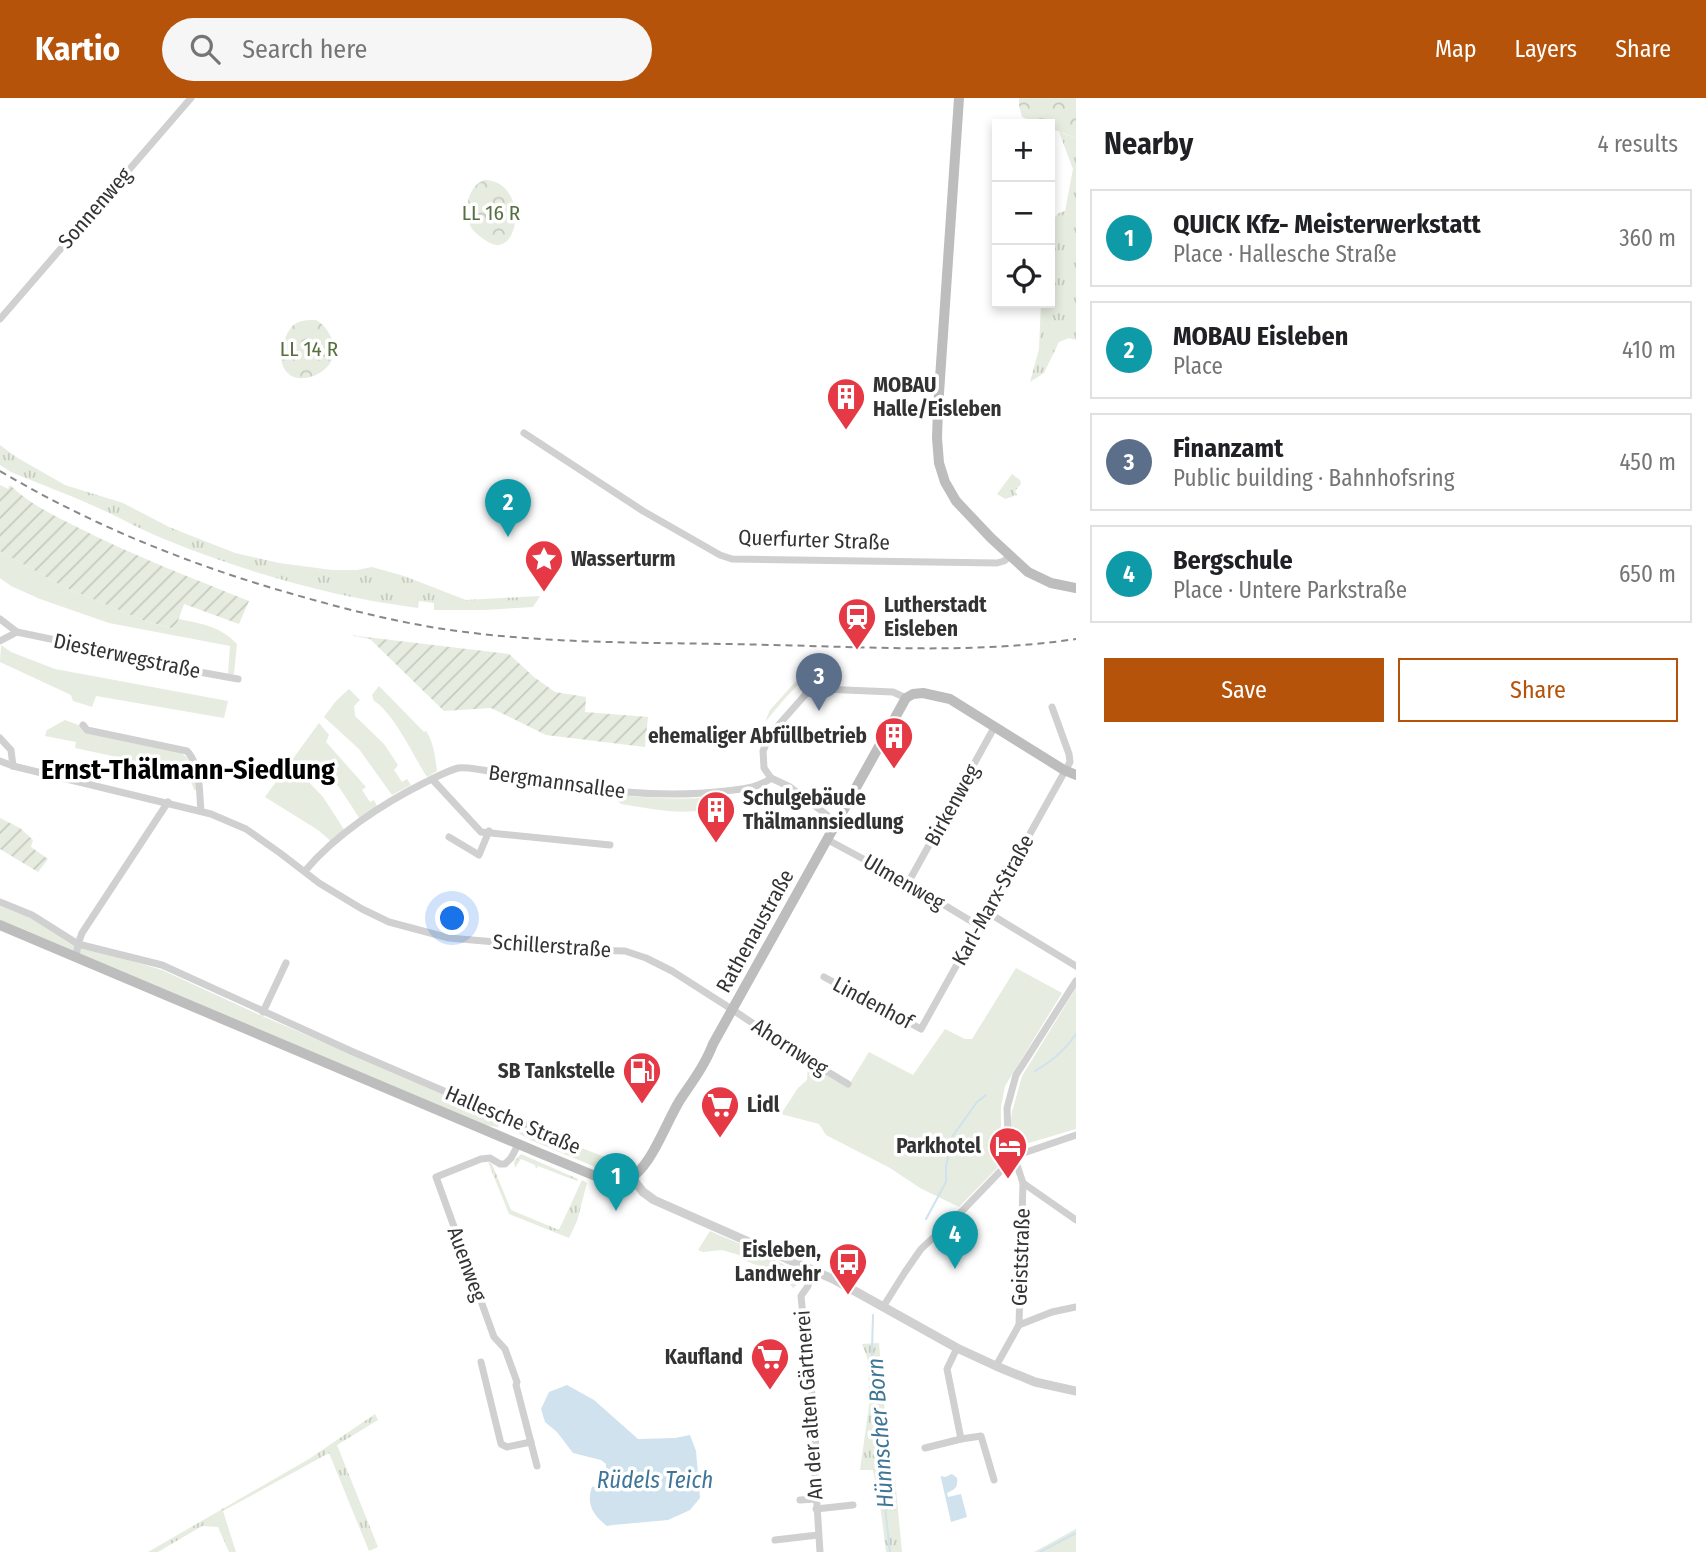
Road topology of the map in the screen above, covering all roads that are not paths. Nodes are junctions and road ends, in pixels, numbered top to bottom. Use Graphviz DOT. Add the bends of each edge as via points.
graph roads {
  1 [pos="191,98"];
  2 [pos="958,98"];
  3 [pos="0,319"];
  4 [pos="524,433"];
  5 [pos="1010,556"];
  6 [pos="1076,588"];
  7 [pos="0,619"];
  8 [pos="17,632"];
  9 [pos="0,641"];
  10 [pos="238,679"];
  11 [pos="906,698"];
  12 [pos="1052,707"];
  13 [pos="83,726"];
  14 [pos="995,726"];
  15 [pos="0,738"];
  16 [pos="0,761"];
  17 [pos="13,766"];
  18 [pos="1073,776"];
  19 [pos="771,778"];
  20 [pos="432,779"];
  21 [pos="168,802"];
  22 [pos="201,811"];
  23 [pos="843,813"];
  24 [pos="827,815"];
  25 [pos="489,831"];
  26 [pos="830,835"];
  27 [pos="449,837"];
  28 [pos="610,845"];
  29 [pos="305,871"];
  30 [pos="908,883"];
  31 [pos="0,902"];
  32 [pos="986,912"];
  33 [pos="0,925"];
  34 [pos="979,926"];
  35 [pos="78,944"];
  36 [pos="76,957"];
  37 [pos="286,963"];
  38 [pos="1076,966"];
  39 [pos="824,977"];
  40 [pos="1076,981"];
  41 [pos="733,1010"];
  42 [pos="263,1012"];
  43 [pos="921,1029"];
  44 [pos="848,1084"];
  45 [pos="1076,1135"];
  46 [pos="519,1143"];
  47 [pos="571,1143"];
  48 [pos="1015,1156"];
  49 [pos="632,1178"];
  50 [pos="1023,1183"];
  51 [pos="1076,1220"];
  52 [pos="814,1270"];
  53 [pos="885,1304"];
  54 [pos="1076,1307"];
  55 [pos="1019,1325"];
  56 [pos="957,1348"];
  57 [pos="481,1362"];
  58 [pos="996,1366"];
  59 [pos="1076,1391"];
  60 [pos="961,1439"];
  61 [pos="531,1442"];
  62 [pos="925,1448"];
  63 [pos="537,1466"];
  64 [pos="994,1480"];
  65 [pos="816,1499"];
  66 [pos="800,1500"];
  67 [pos="853,1505"];
  68 [pos="816,1511"];
  69 [pos="818,1535"];
  70 [pos="775,1540"];
  71 [pos="820,1552"];
  1 -- 3 [label="street, Sonnenweg"];
  2 -- 5 [label="main road" via="938,408 939,461 956,502"];
  4 -- 5 [label="street, Querfurter Straße" via="643,511 732,559 999,563"];
  5 -- 6 [label="main road" via="1037,578"];
  7 -- 8 [label="street, Diesterwegstraße"];
  8 -- 9 [label="street"];
  8 -- 10 [label="street, Diesterwegstraße"];
  11 -- 14 [label="main road" via="917,693 943,696"];
  11 -- 19 [label="street" via="893,692 808,692 769,737 763,751 764,768"];
  11 -- 23 [label="main road, Rathenaustraße"];
  12 -- 18 [label="street"];
  13 -- 22 [label="street" via="187,751 196,765"];
  14 -- 18 [label="main road"];
  14 -- 30 [label="street, Birkenweg"];
  15 -- 17 [label="street" via="11,750"];
  16 -- 17 [label="street, Schillerstraße"];
  17 -- 21 [label="street, Schillerstraße"];
  18 -- 32 [label="street, Karl-Marx-Straße"];
  19 -- 20 [label="street, Bergmannsallee" via="745,788 674,795 623,793 460,768"];
  19 -- 24 [label="street"];
  20 -- 25 [label="street" via="481,832"];
  20 -- 29 [label="street, Bergmannsallee" via="366,818"];
  21 -- 22 [label="street, Schillerstraße"];
  21 -- 35 [label="street"];
  22 -- 29 [label="street, Schillerstraße" via="246,830"];
  23 -- 24 [label="street"];
  23 -- 26 [label="main road, Rathenaustraße"];
  24 -- 26 [label="street"];
  25 -- 27 [label="street" via="479,855"];
  25 -- 28 [label="street"];
  26 -- 30 [label="street, Ulmenweg"];
  26 -- 41 [label="main road, Rathenaustraße"];
  29 -- 41 [label="street, Schillerstraße" via="389,922 449,938 625,951 671,971"];
  30 -- 34 [label="street, Ulmenweg"];
  31 -- 35 [label="street, Hallesche Straße" via="32,915"];
  32 -- 34 [label="street, Karl-Marx-Straße"];
  32 -- 38 [label="street"];
  33 -- 36 [label="main road, Hallesche Straße"];
  34 -- 43 [label="street, Karl-Marx-Straße"];
  35 -- 36 [label="street"];
  35 -- 42 [label="street, Hallesche Straße" via="162,965"];
  36 -- 46 [label="main road, Hallesche Straße"];
  37 -- 42 [label="street"];
  39 -- 43 [label="street, Lindenhof"];
  40 -- 48 [label="street, Geiststraße" via="1016,1075 1007,1108 1008,1138"];
  41 -- 44 [label="street, Ahornweg"];
  41 -- 49 [label="main road, Rathenaustraße" via="649,1158"];
  42 -- 47 [label="street, Hallesche Straße"];
  45 -- 48 [label="street"];
  46 -- 49 [label="main road, Hallesche Straße" via="609,1181"];
  46 -- 61 [label="street, Auenweg" via="505,1164 481,1159 436,1177 494,1338 505,1349 517,1382"];
  48 -- 50 [label="street, Geiststraße"];
  48 -- 53 [label="street" via="921,1249"];
  49 -- 52 [label="street" via="654,1200"];
  50 -- 51 [label="street"];
  50 -- 55 [label="street, Geiststraße"];
  52 -- 53 [label="street"];
  52 -- 65 [label="street, An der alten Gärtnerei" via="802,1296 816,1444"];
  53 -- 56 [label="street"];
  54 -- 55 [label="street"];
  55 -- 58 [label="street, Geiststraße"];
  56 -- 58 [label="street"];
  56 -- 60 [label="street" via="947,1369"];
  57 -- 61 [label="street" via="500,1444"];
  58 -- 59 [label="street" via="1054,1388"];
  60 -- 62 [label="street"];
  60 -- 64 [label="street" via="981,1436"];
  61 -- 63 [label="street, Auenweg"];
  65 -- 66 [label="street"];
  65 -- 68 [label="street, An der alten Gärtnerei"];
  67 -- 68 [label="street"];
  68 -- 69 [label="street, An der alten Gärtnerei"];
  69 -- 70 [label="street"];
  69 -- 71 [label="street, An der alten Gärtnerei"];
}
